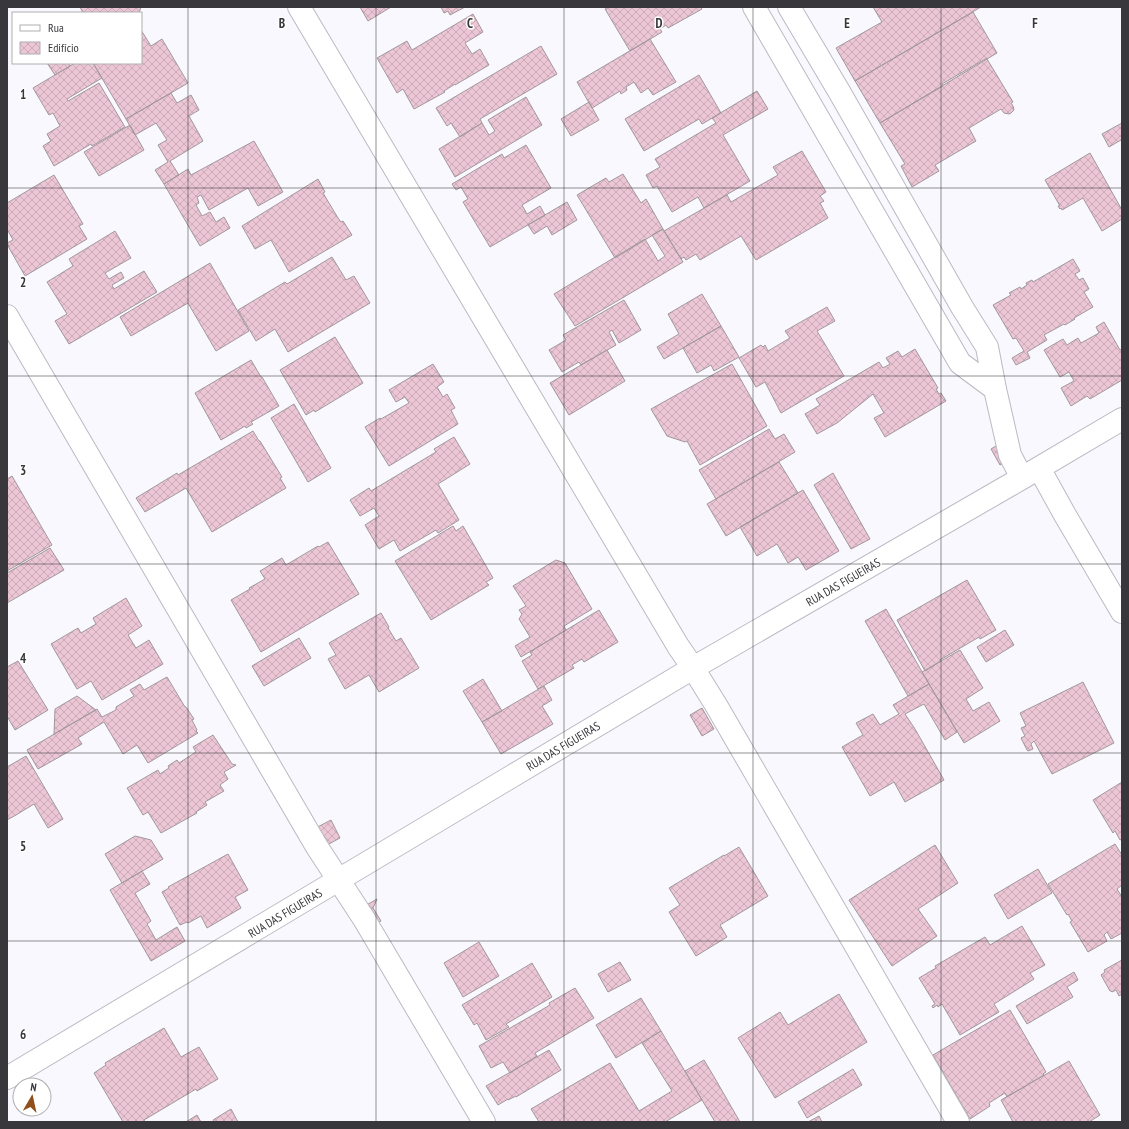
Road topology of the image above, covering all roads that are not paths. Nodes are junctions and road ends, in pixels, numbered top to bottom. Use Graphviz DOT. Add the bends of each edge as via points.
graph roads {
  1 [pos="299,7"];
  2 [pos="754,7"];
  3 [pos="789,7"];
  4 [pos="867,139"];
  5 [pos="839,154"];
  6 [pos="7,316"];
  7 [pos="995,389"];
  8 [pos="1122,419"];
  9 [pos="1030,473"];
  10 [pos="1122,612"];
  11 [pos="693,668"];
  12 [pos="339,881"];
  13 [pos="7,1078"];
  14 [pos="484,1122"];
  15 [pos="958,1122"];
  1 -- 11 [label="street"];
  2 -- 5 [label="street"];
  3 -- 4 [label="street"];
  4 -- 5 [label="street"];
  4 -- 7 [label="street" via="988,348"];
  5 -- 7 [label="street" via="960,363"];
  6 -- 12 [label="street"];
  7 -- 9 [label="street" via="1010,455"];
  8 -- 9 [label="street, RUA DAS FIGUEIRAS"];
  9 -- 10 [label="street" via="1065,515"];
  9 -- 11 [label="street, RUA DAS FIGUEIRAS"];
  11 -- 12 [label="street, RUA DAS FIGUEIRAS"];
  11 -- 15 [label="street"];
  12 -- 13 [label="street, RUA DAS FIGUEIRAS"];
  12 -- 14 [label="street"];
}
